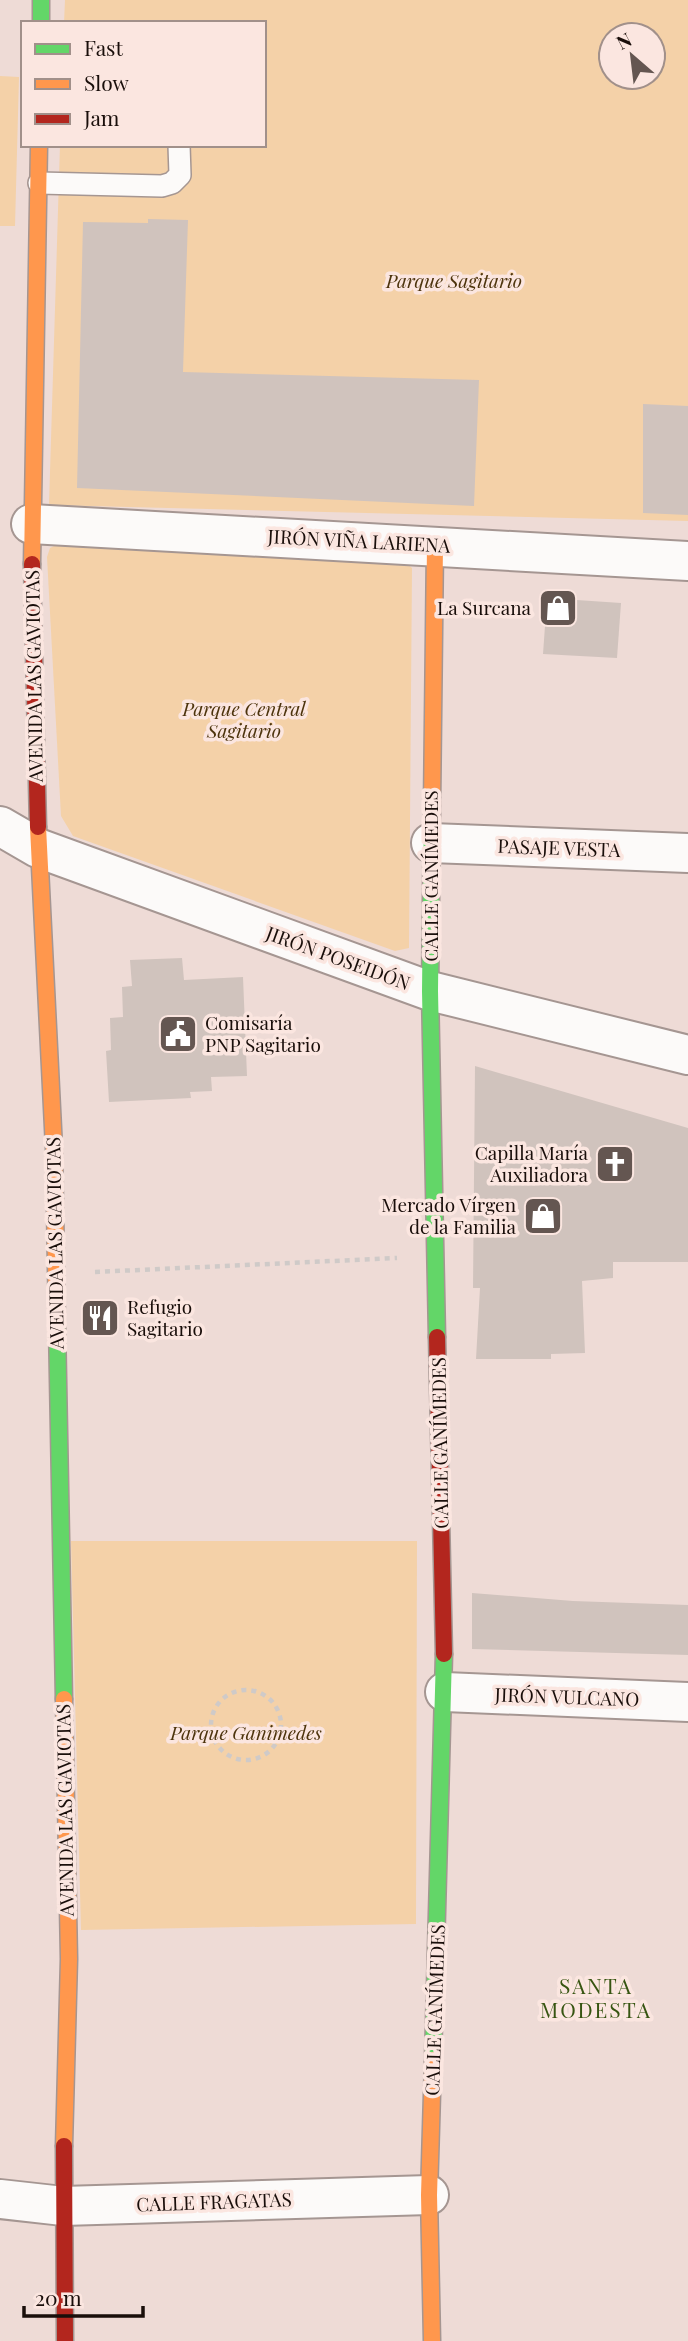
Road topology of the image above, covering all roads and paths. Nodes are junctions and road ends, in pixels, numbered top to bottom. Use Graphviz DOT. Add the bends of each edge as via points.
graph roads {
  1 [pos="41,0"];
  2 [pos="41,21"];
  3 [pos="39,147"];
  4 [pos="179,147"];
  5 [pos="38,183"];
  6 [pos="31,524"];
  7 [pos="435,545"];
  8 [pos="688,561"];
  9 [pos="0,826"];
  10 [pos="431,843"];
  11 [pos="38,848"];
  12 [pos="688,853"];
  13 [pos="430,991"];
  14 [pos="688,1055"];
  15 [pos="437,1257"];
  16 [pos="55,1273"];
  17 [pos="445,1692"];
  18 [pos="688,1702"];
  19 [pos="245,1760"];
  20 [pos="429,2195"];
  21 [pos="0,2199"];
  22 [pos="63,2206"];
  23 [pos="65,2341"];
  24 [pos="432,2341"];
  1 -- 2 [label="street"];
  3 -- 5 [label="street, AVENIDA LAS GAVIOTAS"];
  4 -- 5 [label="lane" via="180,175 162,186"];
  5 -- 6 [label="street, AVENIDA LAS GAVIOTAS"];
  6 -- 7 [label="street, JIRÓN VIÑA LARIENA"];
  6 -- 11 [label="street, AVENIDA LAS GAVIOTAS"];
  7 -- 8 [label="street, JIRÓN VIÑA LARIENA"];
  7 -- 10 [label="street, CALLE GANÍMEDES"];
  9 -- 11 [label="street, JIRÓN POSEIDÓN"];
  10 -- 12 [label="street, PASAJE VESTA"];
  10 -- 13 [label="street, CALLE GANÍMEDES"];
  11 -- 13 [label="street, JIRÓN POSEIDÓN"];
  11 -- 16 [label="street, AVENIDA LAS GAVIOTAS" via="54,1148"];
  13 -- 14 [label="street, JIRÓN POSEIDÓN"];
  13 -- 15 [label="street, CALLE GANÍMEDES"];
  15 -- 16 [label="path"];
  15 -- 17 [label="street, CALLE GANÍMEDES"];
  16 -- 22 [label="street, AVENIDA LAS GAVIOTAS" via="69,1959"];
  17 -- 18 [label="street, JIRÓN VULCANO"];
  17 -- 20 [label="street, CALLE GANÍMEDES"];
  19 -- 19 [label="path" via="223,1752 211,1732 214,1709 222,1699 242,1690 269,1699 281,1723 270,1751"];
  20 -- 22 [label="street, CALLE FRAGATAS"];
  20 -- 24 [label="street, CALLE GANÍMEDES"];
  21 -- 22 [label="street, CALLE FRAGATAS"];
  22 -- 23 [label="street, AVENIDA LAS GAVIOTAS"];
}
